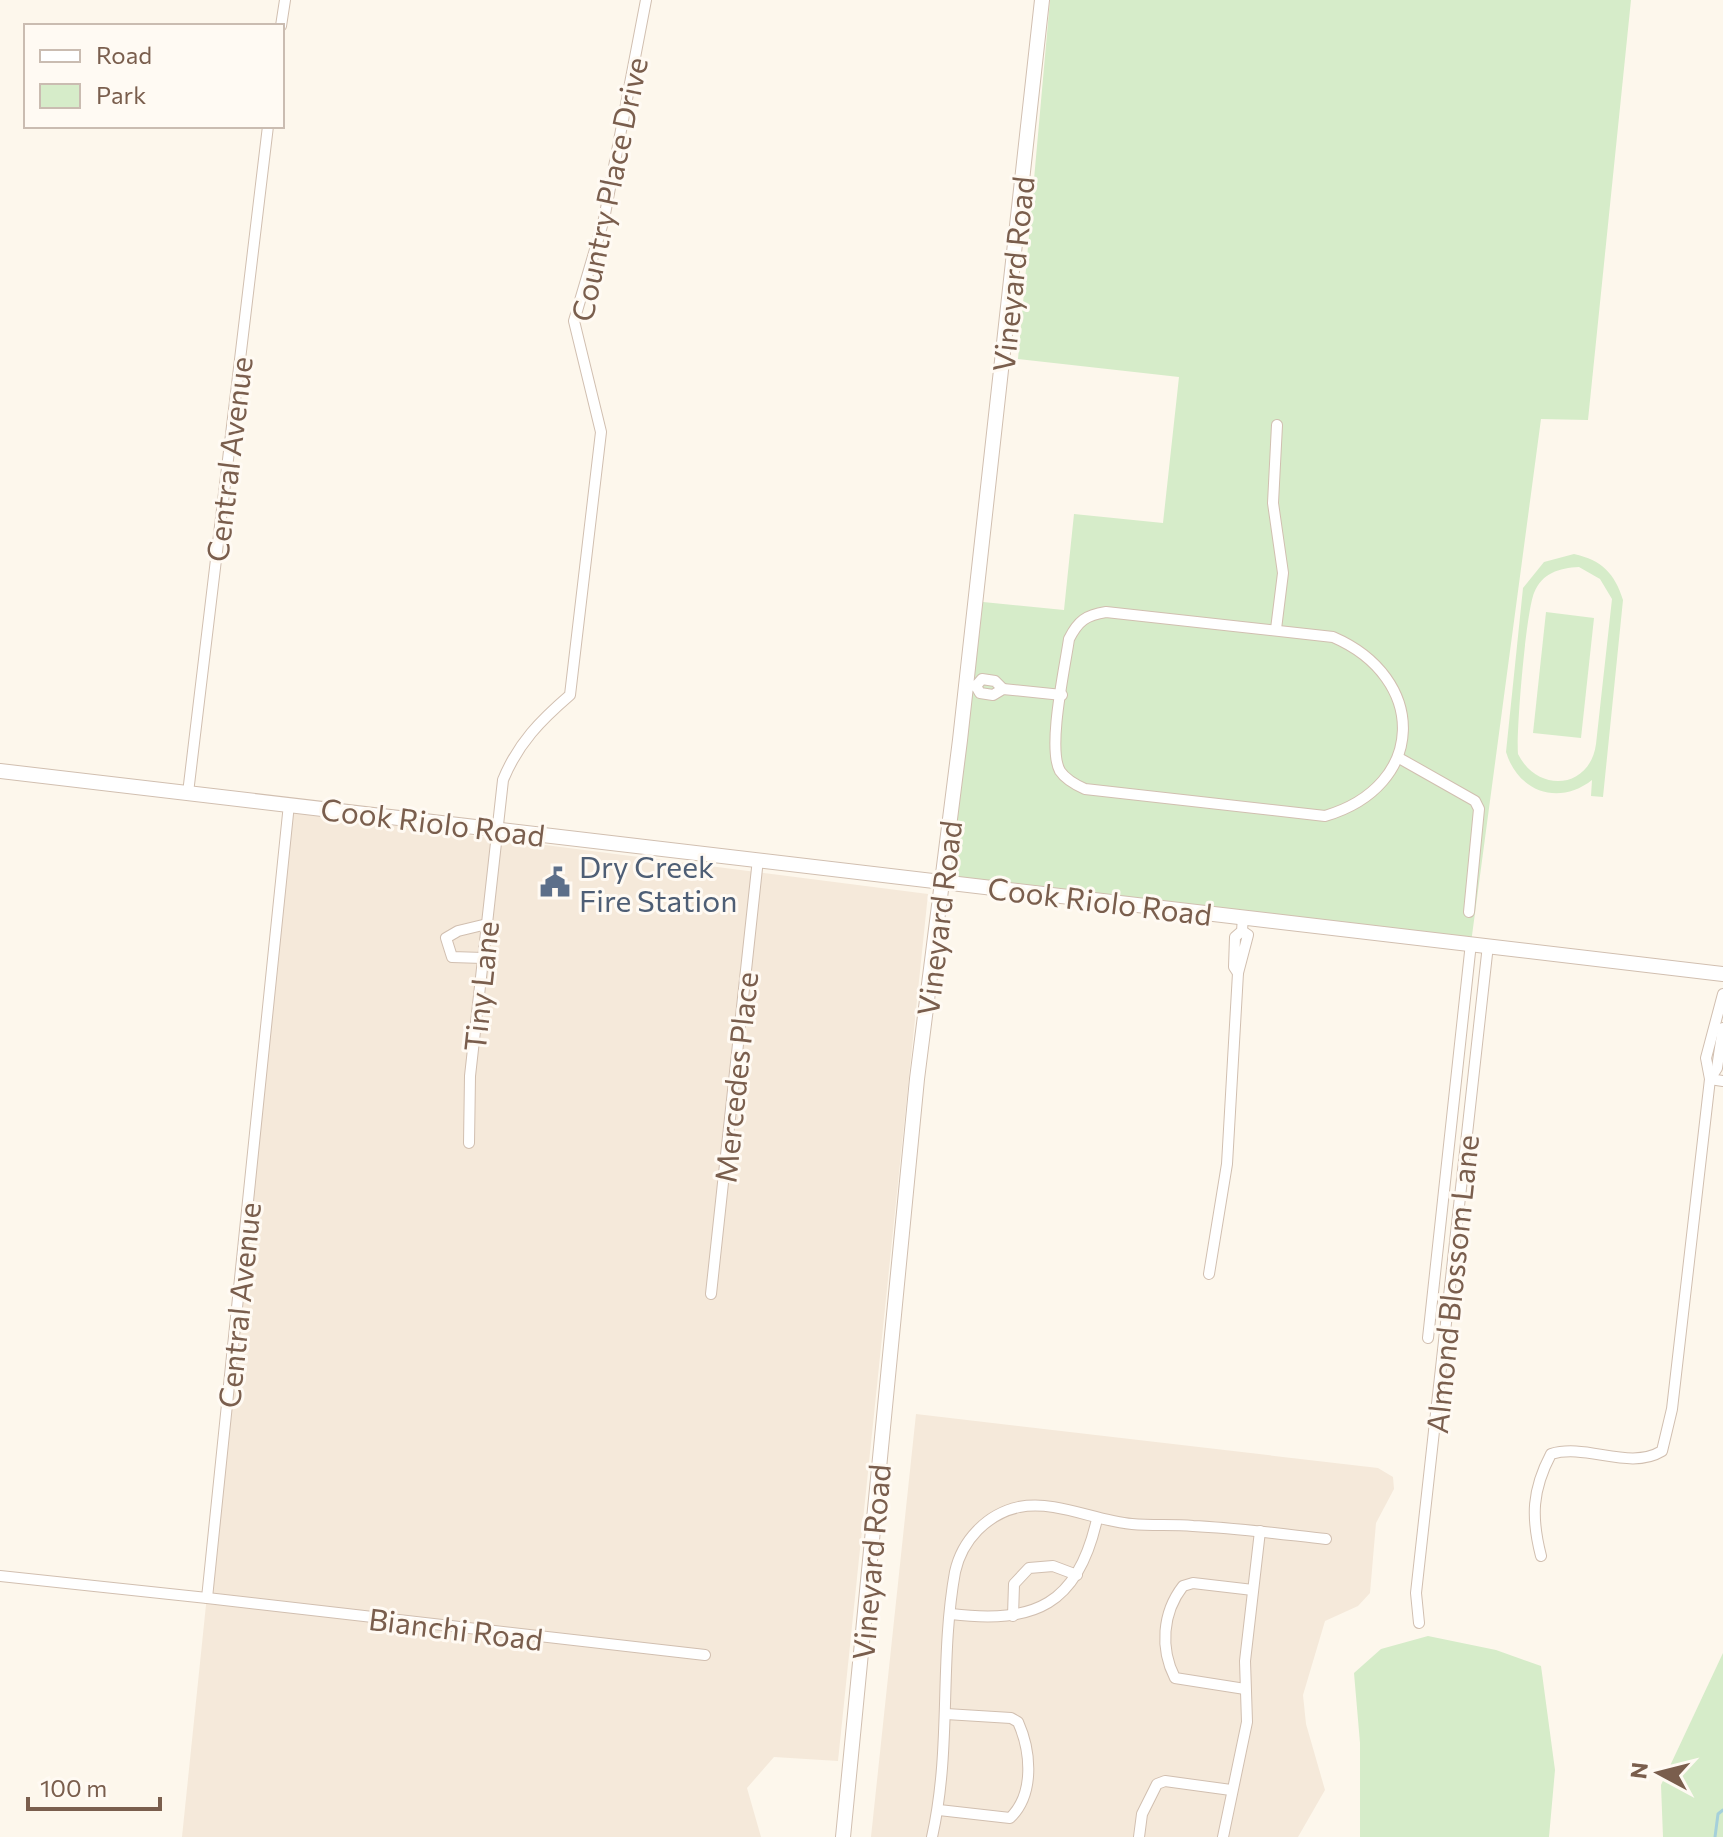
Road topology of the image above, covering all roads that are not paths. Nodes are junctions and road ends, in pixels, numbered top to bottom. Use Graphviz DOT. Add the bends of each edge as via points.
graph roads {
  1 [pos="285,0"];
  2 [pos="646,0"];
  3 [pos="1042,0"];
  4 [pos="281,24"];
  5 [pos="268,128"];
  6 [pos="1277,425"];
  7 [pos="1276,629"];
  8 [pos="971,685"];
  9 [pos="1062,695"];
  10 [pos="1399,758"];
  11 [pos="0,771"];
  12 [pos="188,793"];
  13 [pos="289,804"];
  14 [pos="498,829"];
  15 [pos="758,859"];
  16 [pos="942,881"];
  17 [pos="1469,912"];
  18 [pos="487,924"];
  19 [pos="1242,924"];
  20 [pos="1471,943"];
  21 [pos="1488,945"];
  22 [pos="483,958"];
  23 [pos="1723,974"];
  24 [pos="1723,1003"];
  25 [pos="1723,1028"];
  26 [pos="1710,1079"];
  27 [pos="1723,1081"];
  28 [pos="469,1143"];
  29 [pos="1209,1274"];
  30 [pos="711,1294"];
  31 [pos="1428,1338"];
  32 [pos="1097,1519"];
  33 [pos="1260,1531"];
  34 [pos="1326,1539"];
  35 [pos="1541,1556"];
  36 [pos="1077,1575"];
  37 [pos="0,1576"];
  38 [pos="1253,1590"];
  39 [pos="207,1598"];
  40 [pos="951,1614"];
  41 [pos="1013,1616"];
  42 [pos="1419,1623"];
  43 [pos="705,1655"];
  44 [pos="1245,1689"];
  45 [pos="946,1714"];
  46 [pos="1231,1790"];
  47 [pos="939,1810"];
  48 [pos="843,1837"];
  49 [pos="932,1837"];
  50 [pos="1139,1837"];
  51 [pos="1223,1837"];
  1 -- 4 [label="street"];
  2 -- 14 [label="street, Country Place Drive" via="604,219 574,321 601,432 570,695 512,756 503,780"];
  3 -- 8 [label="street, Vineyard Road"];
  5 -- 12 [label="street, Central Avenue"];
  6 -- 7 [label="street" via="1273,503 1283,573"];
  7 -- 9 [label="street" via="1090,614 1069,639"];
  7 -- 10 [label="street" via="1333,637 1359,648 1384,670 1398,694 1403,723"];
  8 -- 9 [label="street" via="982,679 1003,689"];
  8 -- 16 [label="street, Vineyard Road"];
  9 -- 10 [label="street" via="1055,750 1059,770 1085,789 1325,816 1350,809 1373,793"];
  10 -- 17 [label="street" via="1475,801 1480,823"];
  11 -- 12 [label="street, Cook Riolo Road"];
  12 -- 13 [label="street, Cook Riolo Road"];
  13 -- 14 [label="street, Cook Riolo Road"];
  13 -- 39 [label="street, Central Avenue"];
  14 -- 15 [label="street, Cook Riolo Road"];
  14 -- 18 [label="street, Tiny Lane"];
  15 -- 16 [label="street, Cook Riolo Road"];
  15 -- 30 [label="street, Mercedes Place"];
  16 -- 19 [label="street, Cook Riolo Road"];
  16 -- 48 [label="street, Vineyard Road" via="896,1277"];
  18 -- 22 [label="street, Tiny Lane"];
  18 -- 22 [label="street" via="446,938 452,957"];
  19 -- 20 [label="street, Cook Riolo Road"];
  19 -- 29 [label="street" via="1235,937 1240,952 1234,967 1238,973 1227,1164"];
  20 -- 21 [label="street, Cook Riolo Road"];
  20 -- 31 [label="street"];
  21 -- 23 [label="street, Cook Riolo Road"];
  21 -- 42 [label="street, Almond Blossom Lane" via="1416,1593"];
  22 -- 28 [label="street, Tiny Lane" via="470,1076"];
  24 -- 26 [label="street" via="1706,1058"];
  25 -- 26 [label="street" via="1717,1068"];
  26 -- 27 [label="street"];
  26 -- 35 [label="street" via="1672,1409 1662,1451 1650,1459 1566,1450 1551,1454 1532,1524"];
  32 -- 33 [label="street"];
  32 -- 36 [label="street"];
  32 -- 40 [label="street" via="1042,1507 1022,1507 992,1518 961,1553"];
  33 -- 34 [label="street"];
  33 -- 38 [label="street"];
  36 -- 41 [label="street" via="1048,1603"];
  36 -- 41 [label="street" via="1053,1566 1029,1568 1014,1584"];
  37 -- 39 [label="street"];
  38 -- 44 [label="street"];
  38 -- 44 [label="street" via="1183,1586 1171,1608 1165,1638 1175,1678"];
  39 -- 43 [label="street, Bianchi Road"];
  40 -- 41 [label="street"];
  40 -- 45 [label="street"];
  44 -- 46 [label="street" via="1247,1722"];
  45 -- 47 [label="street"];
  45 -- 47 [label="street" via="1018,1722 1029,1755 1028,1776 1010,1818"];
  46 -- 50 [label="street" via="1157,1784 1142,1814"];
  46 -- 51 [label="street"];
  47 -- 49 [label="street"];
}
